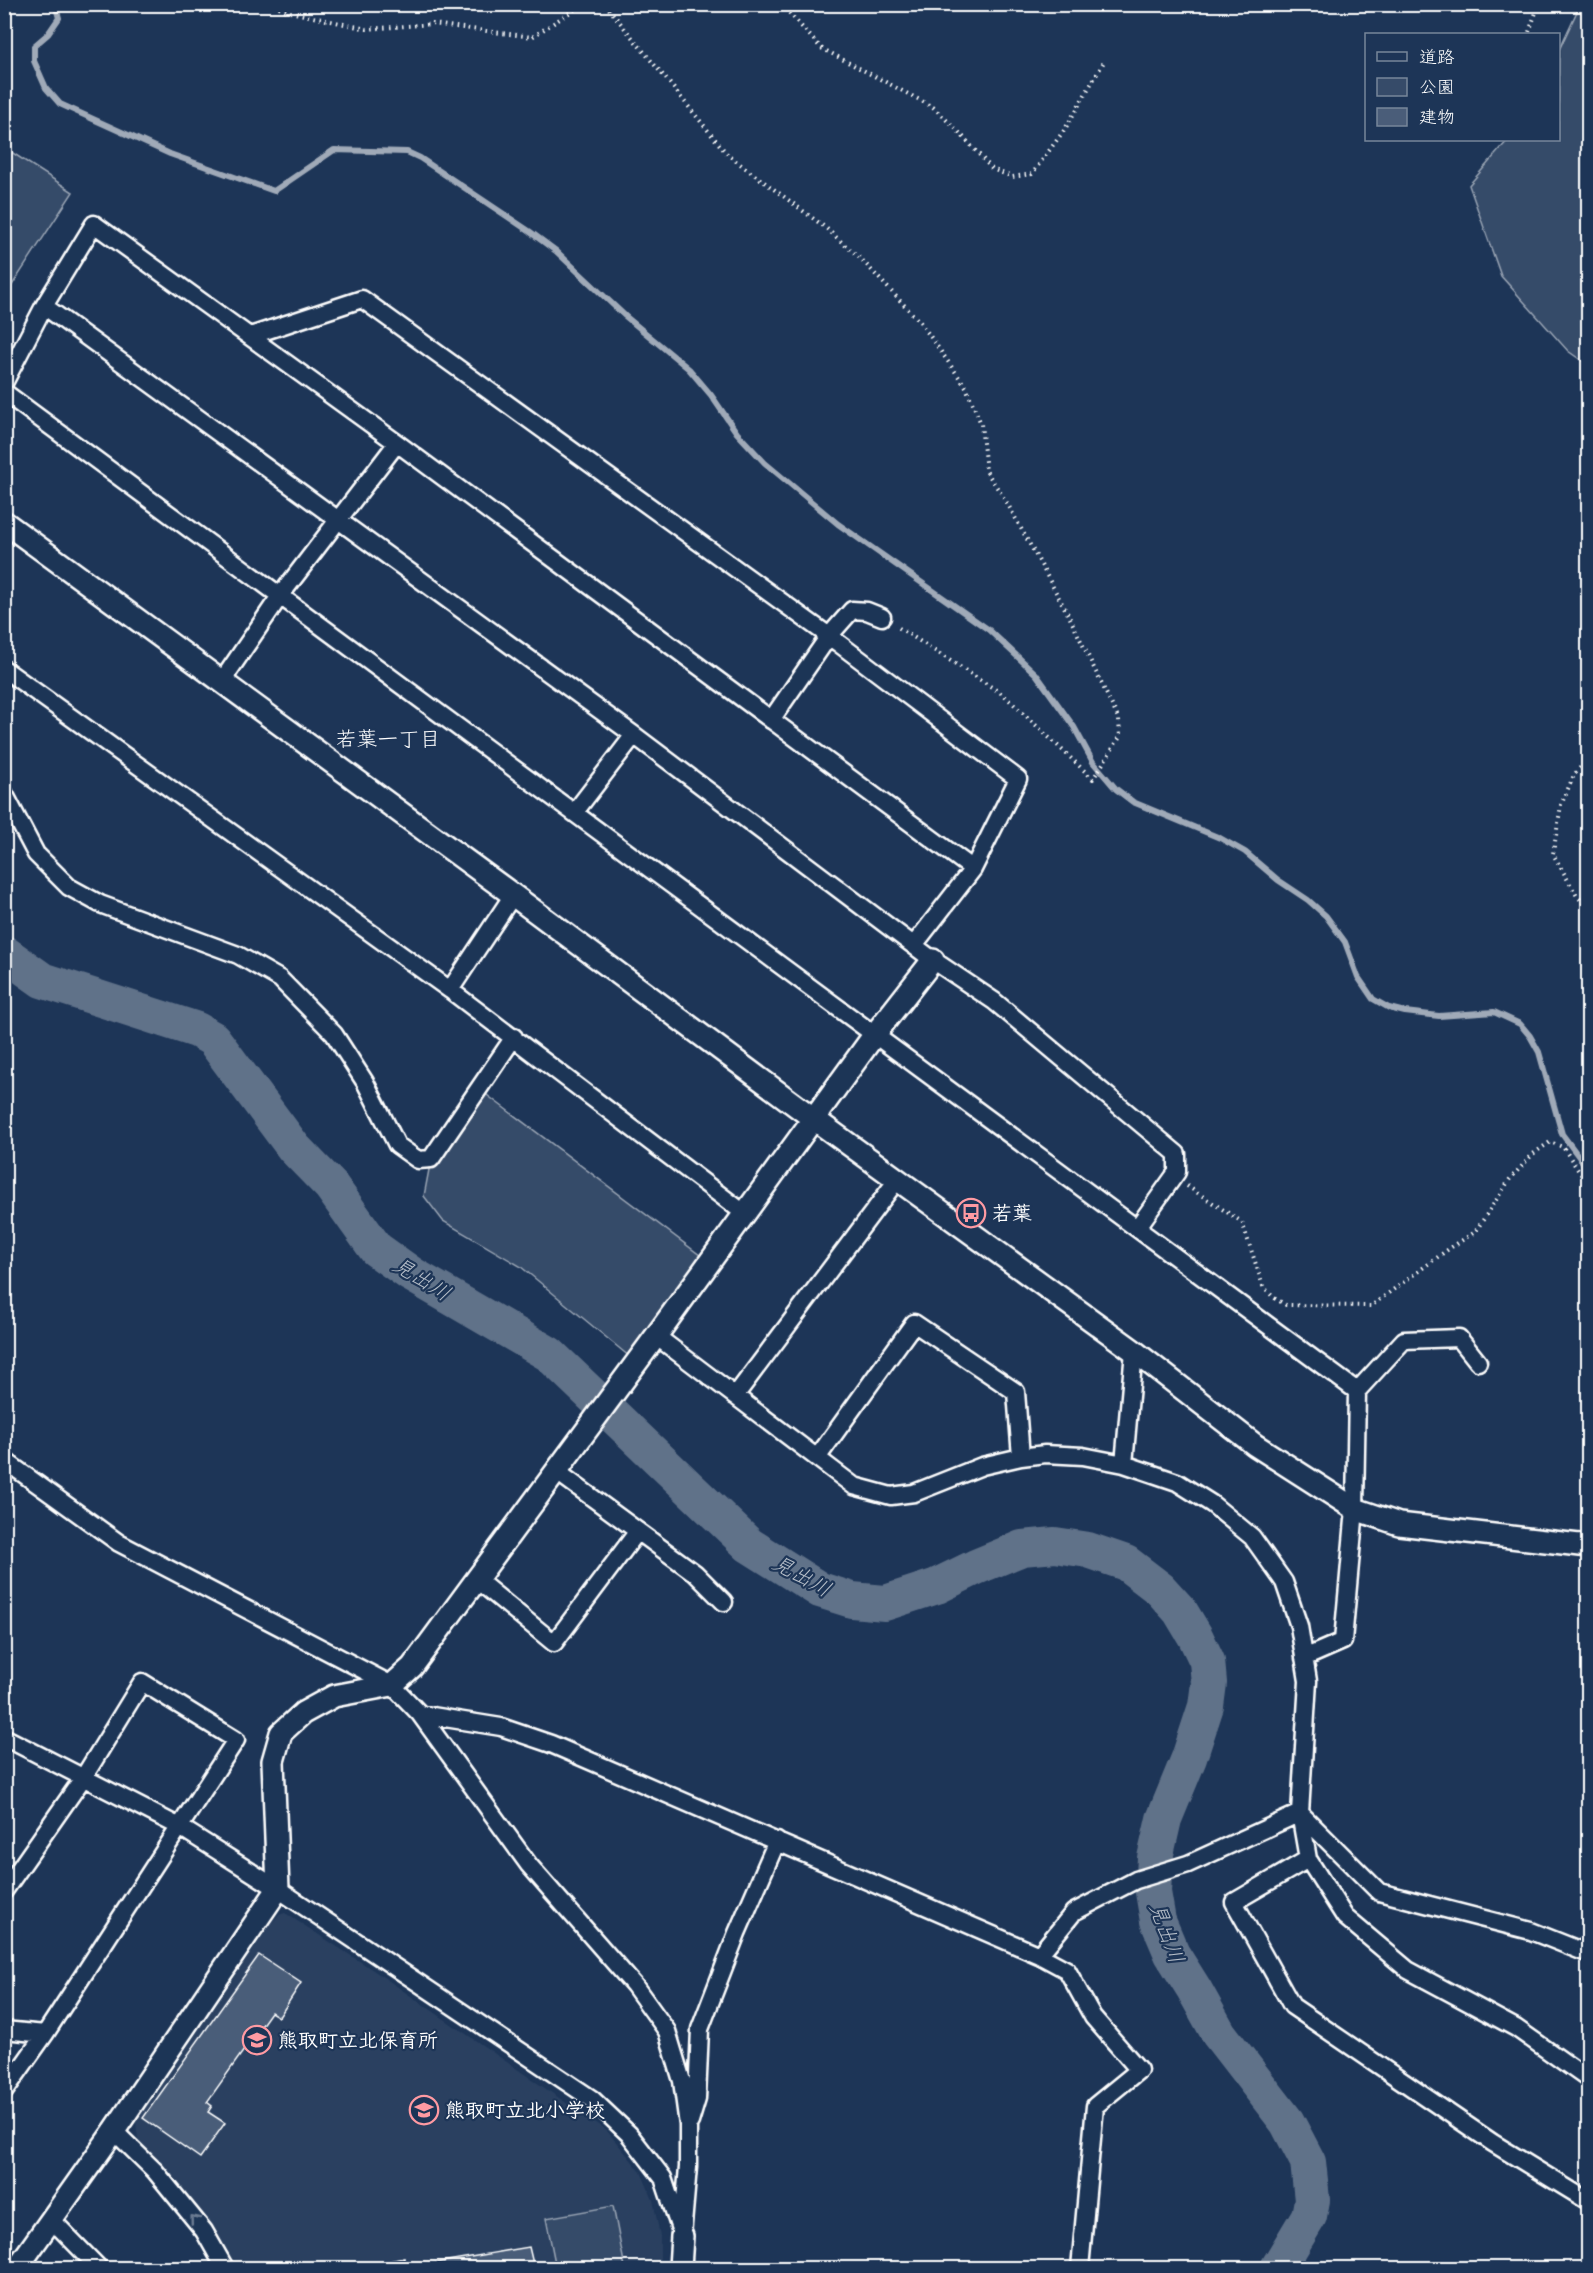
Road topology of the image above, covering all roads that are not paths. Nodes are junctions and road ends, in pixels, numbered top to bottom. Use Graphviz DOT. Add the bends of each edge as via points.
graph roads {
  1 [pos="44,306"];
  2 [pos="250,336"];
  3 [pos="4,382"];
  4 [pos="4,392"];
  5 [pos="397,443"];
  6 [pos="337,520"];
  7 [pos="4,522"];
  8 [pos="280,596"];
  9 [pos="882,617"];
  10 [pos="829,636"];
  11 [pos="4,669"];
  12 [pos="222,681"];
  13 [pos="771,720"];
  14 [pos="634,735"];
  15 [pos="4,793"];
  16 [pos="574,813"];
  17 [pos="973,869"];
  18 [pos="513,895"];
  19 [pos="914,945"];
  20 [pos="933,960"];
  21 [pos="450,990"];
  22 [pos="875,1034"];
  23 [pos="514,1037"];
  24 [pos="814,1119"];
  25 [pos="897,1180"];
  26 [pos="744,1213"];
  27 [pos="1137,1228"];
  28 [pos="656,1336"];
  29 [pos="1134,1351"];
  30 [pos="1478,1362"];
  31 [pos="1357,1391"];
  32 [pos="735,1396"];
  33 [pos="1021,1457"];
  34 [pos="817,1458"];
  35 [pos="4,1460"];
  36 [pos="1124,1464"];
  37 [pos="556,1471"];
  38 [pos="1355,1509"];
  39 [pos="638,1531"];
  40 [pos="1588,1546"];
  41 [pos="476,1579"];
  42 [pos="724,1602"];
  43 [pos="1304,1658"];
  44 [pos="392,1685"];
  45 [pos="420,1714"];
  46 [pos="4,1737"];
  47 [pos="83,1778"];
  48 [pos="1300,1814"];
  49 [pos="180,1827"];
  50 [pos="777,1841"];
  51 [pos="1308,1859"];
  52 [pos="278,1889"];
  53 [pos="4,1891"];
  54 [pos="1588,1951"];
  55 [pos="1040,1955"];
  56 [pos="4,2030"];
  57 [pos="45,2034"];
  58 [pos="1588,2079"];
  59 [pos="4,2092"];
  60 [pos="688,2125"];
  61 [pos="114,2131"];
  62 [pos="1588,2201"];
  63 [pos="51,2219"];
  64 [pos="682,2236"];
  65 [pos="17,2268"];
  66 [pos="99,2268"];
  67 [pos="225,2268"];
  68 [pos="680,2268"];
  69 [pos="1080,2268"];
  1 -- 2 [label="street" via="94,224"];
  1 -- 3 [label="street"];
  1 -- 6 [label="street"];
  2 -- 5 [label="street"];
  2 -- 10 [label="street" via="362,298"];
  4 -- 8 [label="street"];
  5 -- 6 [label="street"];
  5 -- 13 [label="street"];
  6 -- 8 [label="street"];
  6 -- 14 [label="street"];
  7 -- 12 [label="street"];
  8 -- 12 [label="street"];
  8 -- 16 [label="street"];
  9 -- 10 [label="street" via="852,610"];
  10 -- 13 [label="street"];
  10 -- 17 [label="street" via="1018,779"];
  11 -- 21 [label="street"];
  12 -- 18 [label="street"];
  13 -- 17 [label="street"];
  14 -- 16 [label="street"];
  14 -- 19 [label="street"];
  15 -- 23 [label="street" via="36,854 69,887 100,904 238,956 280,979 333,1034 365,1082 397,1145 418,1160 431,1159"];
  16 -- 22 [label="street"];
  17 -- 19 [label="street"];
  18 -- 21 [label="street"];
  18 -- 24 [label="street"];
  19 -- 20 [label="street"];
  20 -- 22 [label="street"];
  20 -- 27 [label="street" via="994,1001 1177,1154 1177,1172"];
  21 -- 23 [label="street"];
  22 -- 24 [label="street"];
  22 -- 27 [label="street"];
  23 -- 26 [label="street"];
  24 -- 25 [label="street"];
  24 -- 26 [label="street"];
  25 -- 29 [label="street"];
  25 -- 32 [label="street"];
  26 -- 28 [label="street"];
  27 -- 31 [label="street"];
  28 -- 32 [label="street"];
  28 -- 37 [label="street"];
  29 -- 36 [label="street"];
  29 -- 38 [label="street" via="1255,1445"];
  30 -- 31 [label="street" via="1459,1338 1404,1340"];
  31 -- 38 [label="street"];
  32 -- 34 [label="street"];
  33 -- 34 [label="street" via="982,1466 914,1493 891,1496 854,1486"];
  33 -- 34 [label="street" via="1016,1392 914,1323"];
  33 -- 36 [label="street" via="1083,1456"];
  35 -- 44 [label="street" via="119,1543"];
  36 -- 43 [label="street" via="1177,1482 1252,1537 1284,1582 1299,1626"];
  37 -- 39 [label="street"];
  37 -- 41 [label="street"];
  38 -- 40 [label="street" via="1400,1524"];
  38 -- 43 [label="street" via="1343,1641"];
  39 -- 41 [label="street" via="555,1643"];
  39 -- 42 [label="street" via="695,1573"];
  41 -- 44 [label="street" via="412,1666"];
  43 -- 48 [label="street" via="1308,1681"];
  44 -- 45 [label="street"];
  44 -- 52 [label="street" via="334,1696 303,1713 281,1733 273,1761"];
  45 -- 50 [label="street" via="501,1727 551,1744"];
  45 -- 60 [label="street" via="529,1865 634,1985 667,2031 682,2081"];
  46 -- 47 [label="street"];
  47 -- 49 [label="street"];
  47 -- 49 [label="street" via="142,1682 236,1740"];
  47 -- 53 [label="street"];
  48 -- 51 [label="street"];
  48 -- 54 [label="street" via="1379,1892 1531,1931"];
  48 -- 55 [label="street" via="1188,1864 1136,1880 1074,1912"];
  49 -- 52 [label="street"];
  49 -- 57 [label="street"];
  50 -- 55 [label="street"];
  50 -- 60 [label="street" via="736,1933 700,2029 696,2099"];
  51 -- 58 [label="street" via="1345,1917 1408,1970 1516,2028"];
  51 -- 62 [label="street" via="1234,1902 1292,2006 1492,2143"];
  52 -- 61 [label="street"];
  52 -- 64 [label="street" via="592,2099 629,2134 663,2178"];
  55 -- 69 [label="street" via="1067,1970 1093,2017 1139,2070 1095,2106"];
  56 -- 57 [label="street"];
  57 -- 59 [label="street"];
  60 -- 64 [label="street"];
  61 -- 63 [label="street"];
  67 -- 61 [label="street, one-way" via="204,2231 155,2171"];
  63 -- 65 [label="street"];
  63 -- 66 [label="street"];
  64 -- 68 [label="street"];
}
